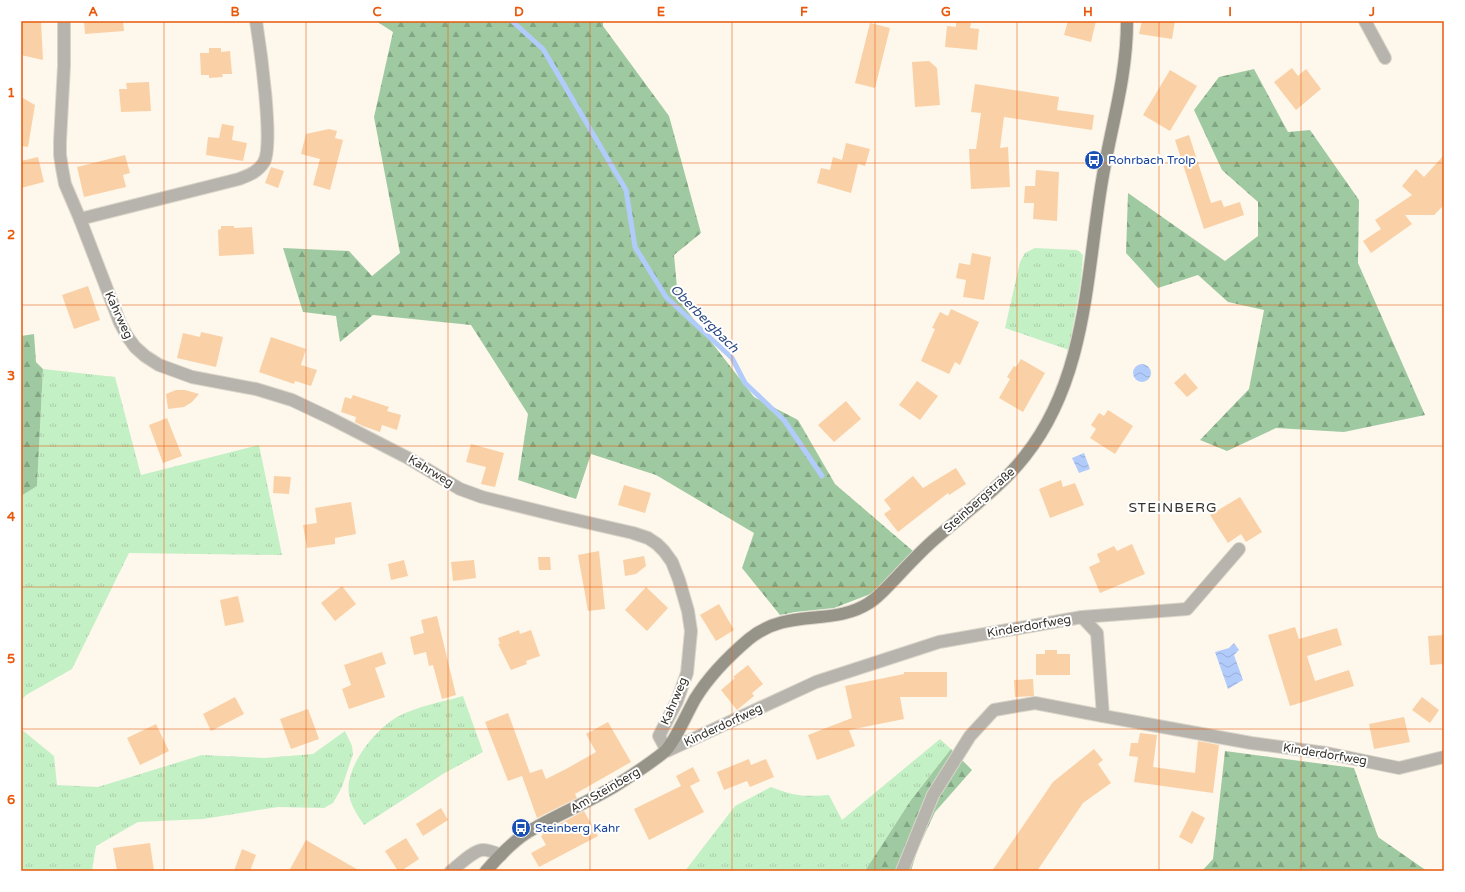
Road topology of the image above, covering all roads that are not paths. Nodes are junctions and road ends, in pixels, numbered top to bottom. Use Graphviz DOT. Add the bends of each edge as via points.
graph roads {
  1 [pos="64,21"];
  2 [pos="256,21"];
  3 [pos="1127,21"];
  4 [pos="1365,21"];
  5 [pos="1385,58"];
  6 [pos="80,219"];
  7 [pos="1239,549"];
  8 [pos="1082,617"];
  9 [pos="1103,716"];
  10 [pos="667,751"];
  11 [pos="1444,757"];
  12 [pos="501,855"];
  13 [pos="451,871"];
  14 [pos="486,871"];
  15 [pos="902,871"];
  1 -- 6 [label="street, Kahrweg" via="60,155 65,184"];
  2 -- 6 [label="street" via="268,142 265,161 260,167 253,174 239,179"];
  3 -- 10 [label="main road, Steinbergstraße" via="1122,81 1102,181 1076,346 1061,396 1042,434 1005,479 932,542 867,604 855,610 828,616 782,621 750,638 704,685"];
  4 -- 5 [label="street"];
  6 -- 10 [label="street, Kahrweg" via="127,336 135,347 160,366 192,377 256,389 292,400 408,458 450,484 469,492 633,533 657,544 672,562 688,611 691,631 687,673 677,701 659,736"];
  7 -- 8 [label="street" via="1187,609"];
  8 -- 9 [label="street, Kinderdorfweg" via="1097,633"];
  8 -- 10 [label="street, Kinderdorfweg" via="939,642 816,682"];
  9 -- 11 [label="street, Kinderdorfweg" via="1251,743 1326,753 1399,768"];
  9 -- 15 [label="street" via="1035,703 994,710 970,736 933,795"];
  10 -- 12 [label="main road, Am Steinberg" via="614,786 526,833"];
  12 -- 13 [label="street" via="482,850"];
  12 -- 14 [label="main road, Am Steinberg"];
}
